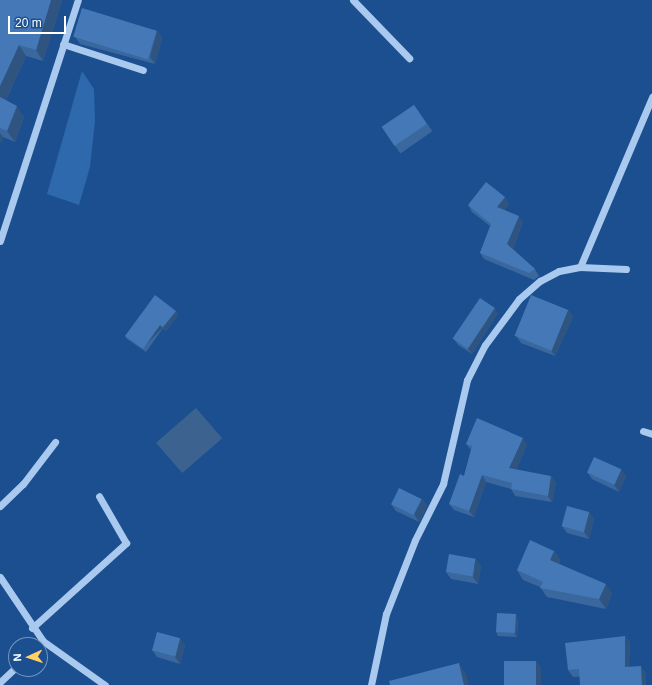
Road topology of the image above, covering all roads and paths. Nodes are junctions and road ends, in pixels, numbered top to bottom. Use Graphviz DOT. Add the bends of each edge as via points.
graph roads {
  1 [pos="78,0"];
  2 [pos="353,0"];
  3 [pos="63,44"];
  4 [pos="409,58"];
  5 [pos="143,70"];
  6 [pos="652,97"];
  7 [pos="0,241"];
  8 [pos="580,267"];
  9 [pos="626,269"];
  10 [pos="643,431"];
  11 [pos="652,434"];
  12 [pos="55,442"];
  13 [pos="98,496"];
  14 [pos="0,506"];
  15 [pos="0,577"];
  16 [pos="32,628"];
  17 [pos="37,637"];
  18 [pos="48,648"];
  19 [pos="8,674"];
  20 [pos="0,682"];
  21 [pos="105,685"];
  22 [pos="371,685"];
  1 -- 3 [label="street"];
  2 -- 4 [label="street"];
  3 -- 5 [label="street"];
  3 -- 7 [label="street"];
  6 -- 8 [label="street"];
  8 -- 9 [label="street"];
  8 -- 22 [label="street" via="559,271 519,299 485,345 467,380 447,470 386,614"];
  10 -- 11 [label="street"];
  12 -- 14 [label="street" via="23,484"];
  13 -- 16 [label="street" via="126,543"];
  15 -- 16 [label="street"];
  16 -- 17 [label="street"];
  18 -- 21 [label="street"];
  19 -- 20 [label="street"];
}
